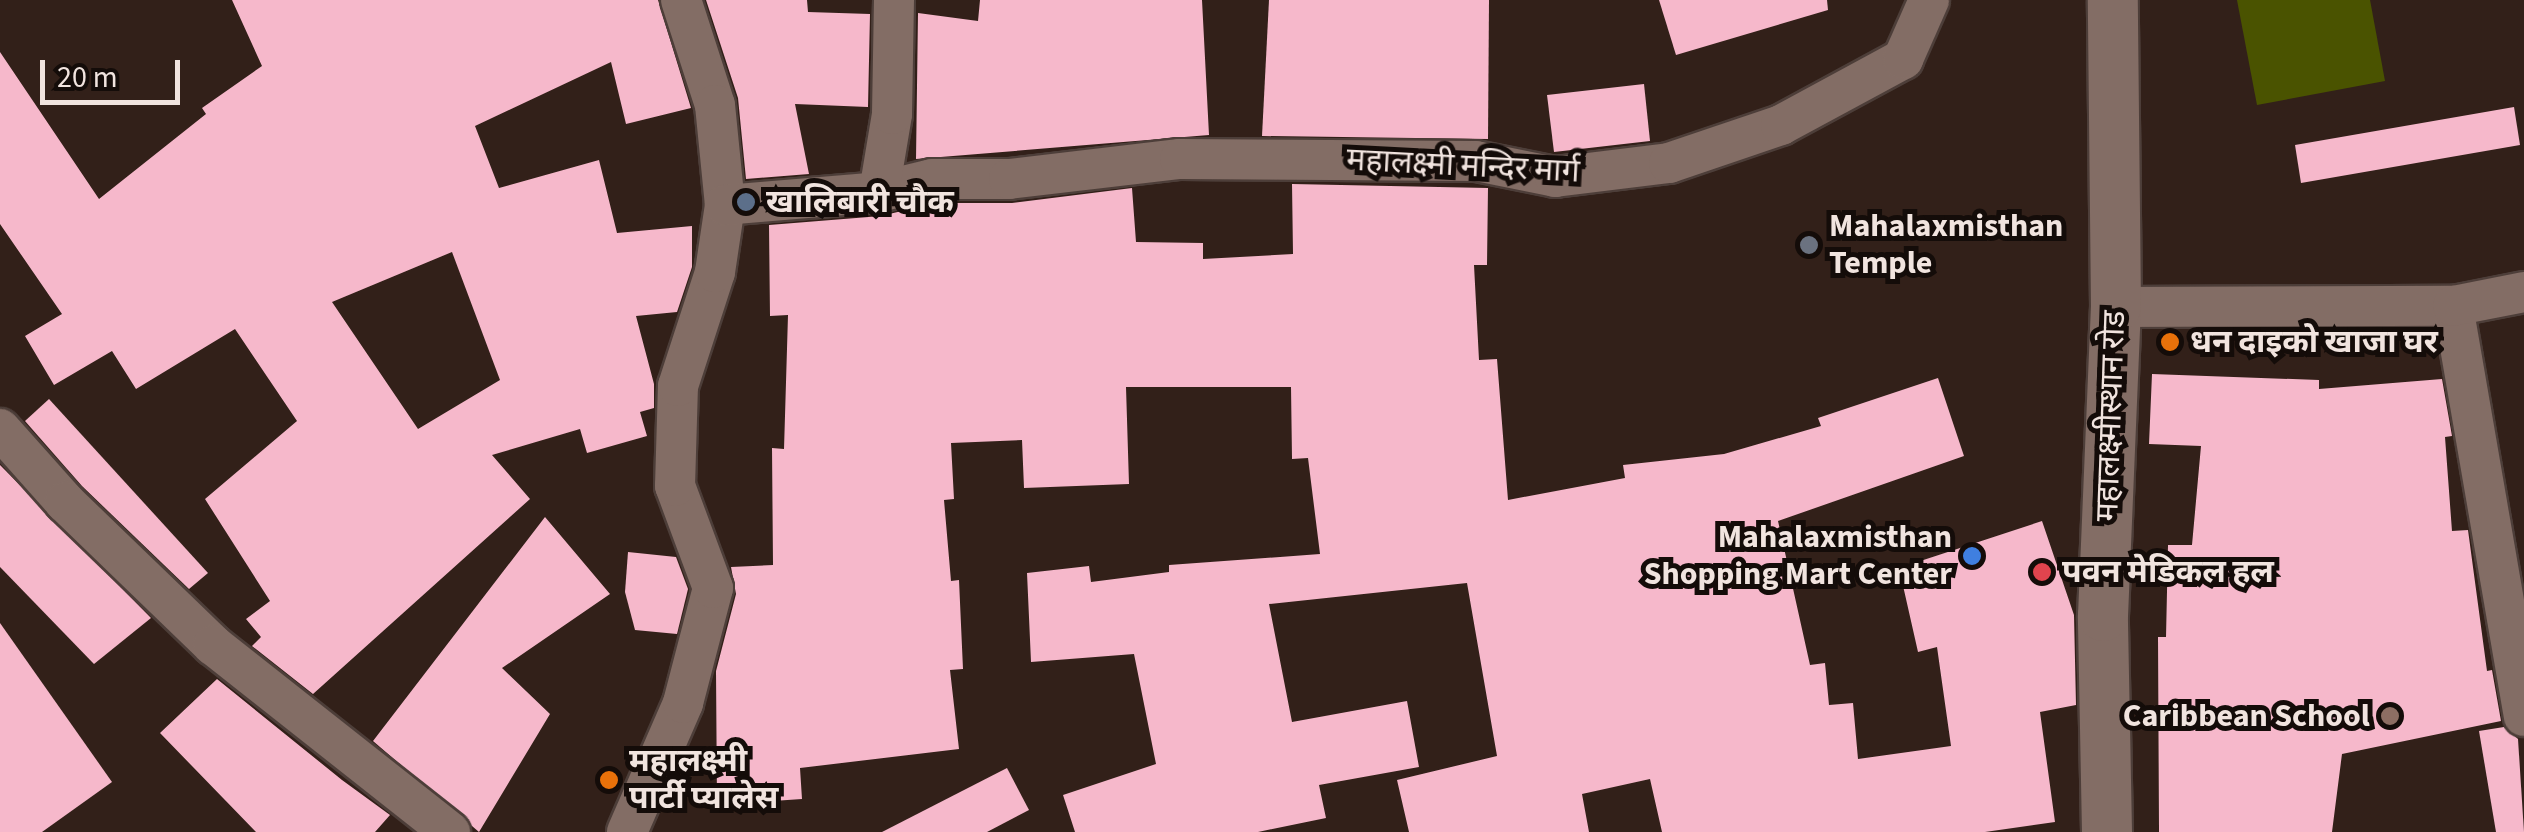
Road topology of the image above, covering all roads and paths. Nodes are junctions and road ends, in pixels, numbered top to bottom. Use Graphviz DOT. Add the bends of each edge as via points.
graph roads {
  1 [pos="681,0"];
  2 [pos="894,0"];
  3 [pos="1928,0"];
  4 [pos="2114,0"];
  5 [pos="879,192"];
  6 [pos="725,205"];
  7 [pos="2524,292"];
  8 [pos="2453,306"];
  9 [pos="2116,307"];
  10 [pos="0,429"];
  11 [pos="2524,716"];
  12 [pos="450,832"];
  13 [pos="627,832"];
  14 [pos="2107,832"];
  1 -- 6 [label="street" via="714,104"];
  2 -- 5 [label="street" via="892,114"];
  3 -- 5 [label="street, महालक्ष्मी मन्दिर मार्ग" via="1903,59 1782,125 1669,163 1554,177 1476,161 1180,159 1009,179 932,179"];
  4 -- 9 [label="street, महालक्ष्मीस्थान रोड"];
  5 -- 6 [label="street, महालक्ष्मी मन्दिर मार्ग"];
  6 -- 13 [label="street" via="715,272 677,402 674,486 712,588 683,704"];
  7 -- 8 [label="street"];
  8 -- 9 [label="street"];
  8 -- 11 [label="street"];
  9 -- 14 [label="street, महालक्ष्मीस्थान रोड" via="2103,616"];
  10 -- 12 [label="street" via="213,645"];
}
